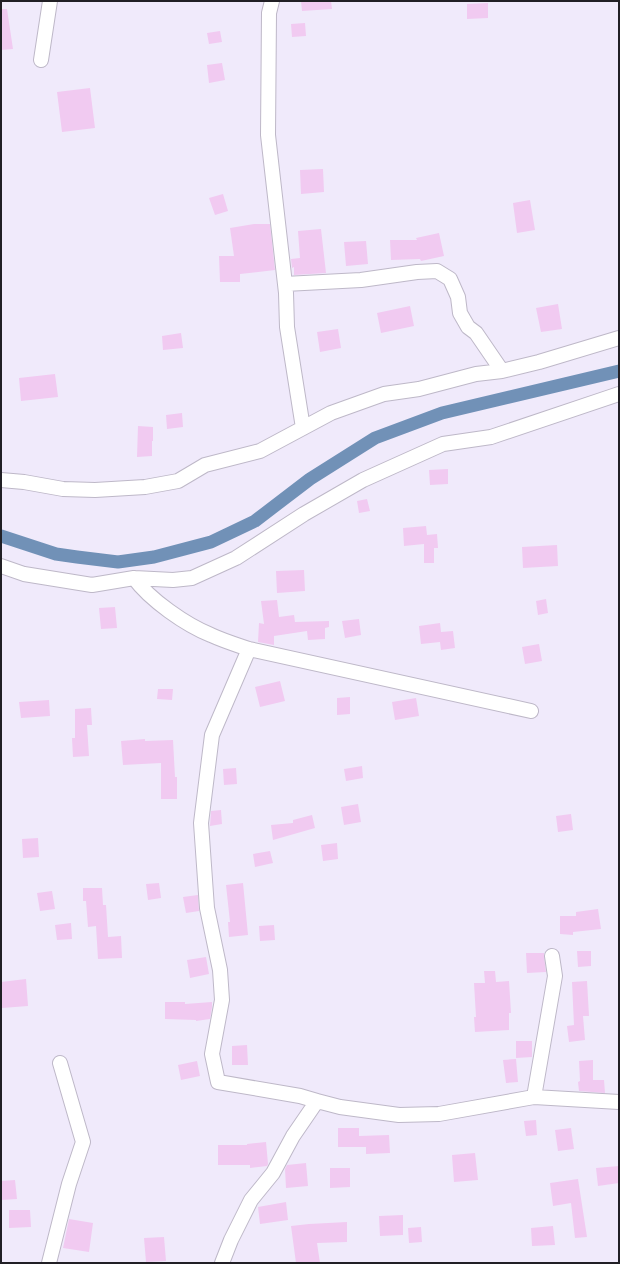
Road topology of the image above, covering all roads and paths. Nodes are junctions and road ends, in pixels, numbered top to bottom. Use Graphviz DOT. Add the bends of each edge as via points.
graph roads {
  1 [pos="50,1"];
  2 [pos="272,1"];
  3 [pos="41,60"];
  4 [pos="285,284"];
  5 [pos="619,338"];
  6 [pos="502,371"];
  7 [pos="619,394"];
  8 [pos="303,428"];
  9 [pos="1,480"];
  10 [pos="1,566"];
  11 [pos="134,578"];
  12 [pos="249,649"];
  13 [pos="531,711"];
  14 [pos="552,956"];
  15 [pos="60,1063"];
  16 [pos="534,1097"];
  17 [pos="317,1102"];
  18 [pos="619,1102"];
  19 [pos="49,1263"];
  20 [pos="222,1263"];
  1 -- 3 [label="street"];
  2 -- 4 [label="street" via="269,14 268,135"];
  4 -- 6 [label="street" via="360,280 437,271 450,279 458,297 460,313"];
  4 -- 8 [label="street" via="287,327"];
  5 -- 6 [label="street"];
  6 -- 8 [label="street" via="476,374 419,389 384,394 331,413"];
  7 -- 11 [label="street" via="491,437 443,444 362,480 236,558 192,578"];
  8 -- 9 [label="street" via="260,451 205,465 178,481 152,486 63,489"];
  10 -- 11 [label="street" via="24,574 92,585"];
  11 -- 12 [label="street" via="161,605 180,618 210,635"];
  12 -- 13 [label="street"];
  12 -- 17 [label="street" via="212,735 201,824 207,908 220,970 222,1000 212,1054 218,1082 300,1096"];
  14 -- 16 [label="street" via="555,976"];
  15 -- 19 [label="street" via="83,1142 69,1184"];
  16 -- 17 [label="street" via="439,1114 399,1115"];
  16 -- 18 [label="street"];
  17 -- 20 [label="street" via="293,1136 273,1173 252,1200"];
}
